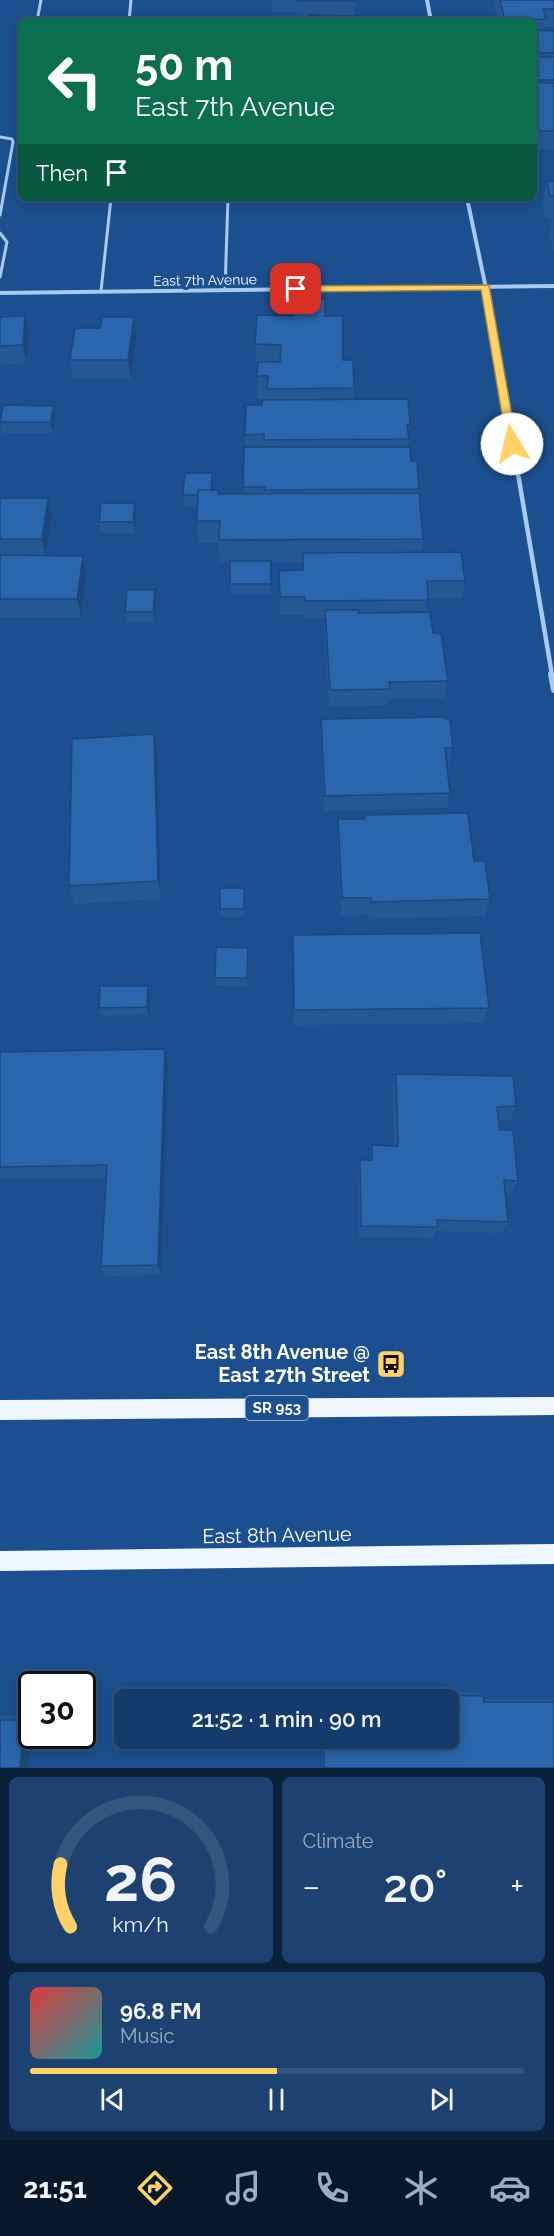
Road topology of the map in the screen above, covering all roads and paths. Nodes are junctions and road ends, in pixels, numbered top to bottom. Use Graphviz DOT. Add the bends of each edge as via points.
graph roads {
  1 [pos="41,0"];
  2 [pos="131,0"];
  3 [pos="427,0"];
  4 [pos="38,18"];
  5 [pos="129,18"];
  6 [pos="430,18"];
  7 [pos="0,137"];
  8 [pos="111,201"];
  9 [pos="228,201"];
  10 [pos="468,201"];
  11 [pos="0,215"];
  12 [pos="0,233"];
  13 [pos="0,277"];
  14 [pos="554,286"];
  15 [pos="486,287"];
  16 [pos="225,290"];
  17 [pos="101,291"];
  18 [pos="0,293"];
  19 [pos="554,690"];
  20 [pos="554,1406"];
  21 [pos="0,1410"];
  22 [pos="554,1554"];
  23 [pos="0,1561"];
  1 -- 4 [label="lane"];
  2 -- 5 [label="lane"];
  3 -- 6 [label="street"];
  7 -- 11 [label="lane" via="12,138 14,142"];
  8 -- 17 [label="lane"];
  9 -- 16 [label="lane"];
  10 -- 15 [label="street"];
  12 -- 13 [label="lane" via="7,242"];
  14 -- 15 [label="street, East 7th Avenue"];
  15 -- 16 [label="street, East 7th Avenue"];
  15 -- 19 [label="street"];
  16 -- 17 [label="street, East 7th Avenue"];
  17 -- 18 [label="street, East 7th Avenue"];
  20 -- 21 [label="main road, SR 953"];
  22 -- 23 [label="main road, East 8th Avenue"];
}
